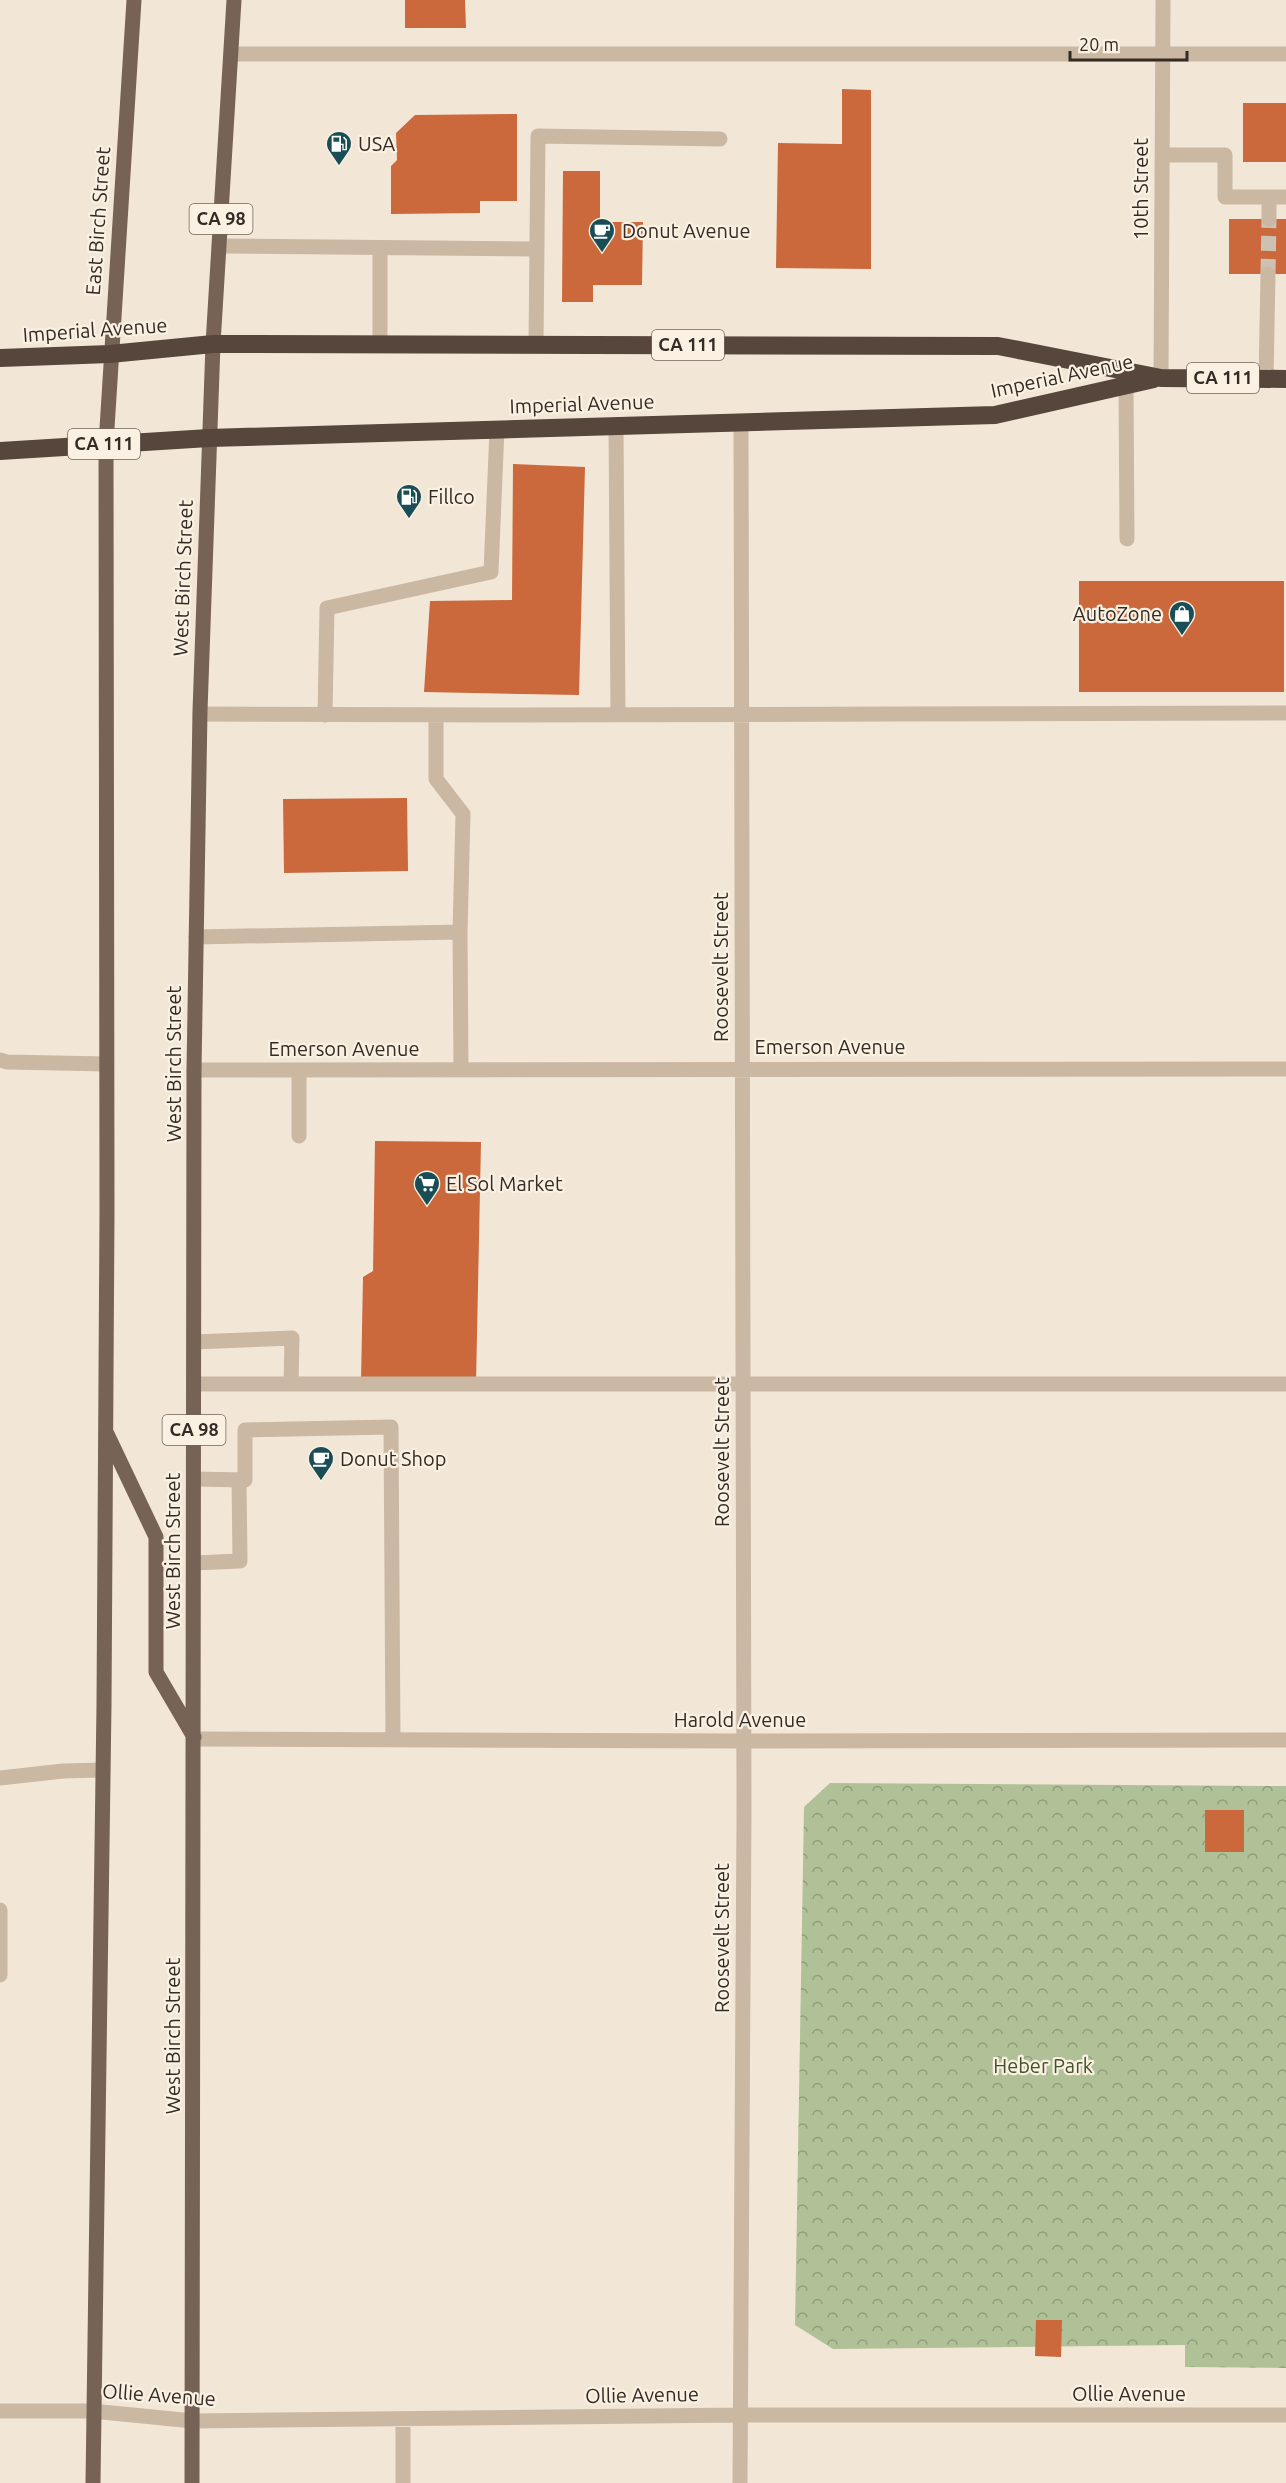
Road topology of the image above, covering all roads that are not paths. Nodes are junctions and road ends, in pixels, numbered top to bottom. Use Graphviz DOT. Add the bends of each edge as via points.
graph roads {
  1 [pos="134,0"];
  2 [pos="234,0"];
  3 [pos="1163,0"];
  4 [pos="232,54"];
  5 [pos="1163,54"];
  6 [pos="1286,54"];
  7 [pos="720,139"];
  8 [pos="1162,155"];
  9 [pos="1269,197"];
  10 [pos="1286,197"];
  11 [pos="1269,219"];
  12 [pos="219,246"];
  13 [pos="380,248"];
  14 [pos="537,249"];
  15 [pos="1268,274"];
  16 [pos="213,344"];
  17 [pos="380,345"];
  18 [pos="536,345"];
  19 [pos="111,354"];
  20 [pos="0,358"];
  21 [pos="1161,378"];
  22 [pos="1266,379"];
  23 [pos="1286,379"];
  24 [pos="1126,386"];
  25 [pos="741,422"];
  26 [pos="616,426"];
  27 [pos="497,429"];
  28 [pos="209,438"];
  29 [pos="106,444"];
  30 [pos="0,451"];
  31 [pos="1127,539"];
  32 [pos="741,713"];
  33 [pos="1286,713"];
  34 [pos="200,714"];
  35 [pos="325,715"];
  36 [pos="436,715"];
  37 [pos="618,715"];
  38 [pos="460,932"];
  39 [pos="196,937"];
  40 [pos="0,1060"];
  41 [pos="106,1064"];
  42 [pos="742,1068"];
  43 [pos="461,1069"];
  44 [pos="1286,1069"];
  45 [pos="194,1070"];
  46 [pos="299,1070"];
  47 [pos="299,1136"];
  48 [pos="194,1342"];
  49 [pos="194,1384"];
  50 [pos="291,1384"];
  51 [pos="743,1384"];
  52 [pos="1286,1384"];
  53 [pos="105,1429"];
  54 [pos="194,1479"];
  55 [pos="239,1480"];
  56 [pos="194,1563"];
  57 [pos="194,1738"];
  58 [pos="393,1740"];
  59 [pos="1286,1740"];
  60 [pos="744,1741"];
  61 [pos="103,1770"];
  62 [pos="0,1778"];
  63 [pos="0,1910"];
  64 [pos="0,1975"];
  65 [pos="0,2410"];
  66 [pos="92,2410"];
  67 [pos="740,2415"];
  68 [pos="1286,2415"];
  69 [pos="403,2419"];
  70 [pos="193,2421"];
  71 [pos="93,2483"];
  72 [pos="192,2483"];
  73 [pos="403,2483"];
  74 [pos="740,2483"];
  1 -- 19 [label="main road, East Birch Street"];
  2 -- 4 [label="main road, CA 98"];
  3 -- 5 [label="street, 10th Street"];
  4 -- 5 [label="street"];
  4 -- 12 [label="main road, CA 98"];
  5 -- 6 [label="street"];
  5 -- 8 [label="street, 10th Street"];
  7 -- 14 [label="street" via="538,136"];
  8 -- 9 [label="street" via="1226,155 1226,197"];
  8 -- 21 [label="street, 10th Street"];
  9 -- 10 [label="street"];
  9 -- 11 [label="street"];
  12 -- 13 [label="street"];
  12 -- 16 [label="main road, CA 98"];
  13 -- 14 [label="street"];
  13 -- 17 [label="street"];
  14 -- 18 [label="street"];
  15 -- 22 [label="street"];
  16 -- 17 [label="highway, Imperial Avenue / CA 111"];
  16 -- 19 [label="highway, Imperial Avenue / CA 111"];
  16 -- 28 [label="main road, CA 98"];
  17 -- 18 [label="highway, Imperial Avenue / CA 111"];
  18 -- 21 [label="highway, Imperial Avenue / CA 111" via="998,346"];
  19 -- 20 [label="highway, Imperial Avenue / CA 111"];
  19 -- 29 [label="main road, East Birch Street"];
  21 -- 22 [label="highway, Imperial Avenue / CA 111"];
  21 -- 24 [label="highway, Imperial Avenue / CA 111"];
  22 -- 23 [label="highway, Imperial Avenue / CA 111"];
  24 -- 25 [label="highway, Imperial Avenue / CA 111" via="995,415"];
  24 -- 31 [label="street"];
  25 -- 26 [label="highway, Imperial Avenue / CA 111"];
  25 -- 32 [label="street, Roosevelt Street"];
  26 -- 27 [label="highway, Imperial Avenue / CA 111"];
  26 -- 37 [label="street"];
  27 -- 28 [label="highway, Imperial Avenue / CA 111"];
  27 -- 35 [label="street" via="491,572 327,608"];
  28 -- 29 [label="highway, Imperial Avenue / CA 111"];
  28 -- 34 [label="main road, West Birch Street / CA 98"];
  29 -- 30 [label="highway, Imperial Avenue / CA 111"];
  29 -- 41 [label="main road"];
  32 -- 33 [label="street"];
  32 -- 37 [label="street"];
  32 -- 42 [label="street, Roosevelt Street"];
  34 -- 35 [label="street"];
  34 -- 39 [label="main road, West Birch Street / CA 98"];
  35 -- 36 [label="street"];
  36 -- 37 [label="street"];
  36 -- 38 [label="street" via="436,779 463,814"];
  38 -- 39 [label="street"];
  38 -- 43 [label="street"];
  39 -- 45 [label="main road, West Birch Street / CA 98"];
  40 -- 41 [label="street"];
  41 -- 53 [label="main road"];
  42 -- 43 [label="street, Emerson Avenue"];
  42 -- 44 [label="street, Emerson Avenue"];
  42 -- 51 [label="street, Roosevelt Street"];
  43 -- 46 [label="street, Emerson Avenue"];
  45 -- 46 [label="street, Emerson Avenue"];
  45 -- 48 [label="main road, West Birch Street / CA 98"];
  46 -- 47 [label="street"];
  48 -- 49 [label="main road, West Birch Street / CA 98"];
  48 -- 50 [label="street" via="292,1338"];
  49 -- 50 [label="street"];
  49 -- 54 [label="main road, West Birch Street / CA 98"];
  50 -- 51 [label="street"];
  51 -- 52 [label="street"];
  51 -- 60 [label="street, Roosevelt Street"];
  53 -- 57 [label="main road" via="156,1538 156,1672"];
  53 -- 61 [label="main road"];
  54 -- 55 [label="street"];
  54 -- 56 [label="main road, West Birch Street / CA 98"];
  55 -- 56 [label="street" via="240,1561"];
  55 -- 58 [label="street" via="246,1480 245,1430 391,1427"];
  56 -- 57 [label="main road, West Birch Street / CA 98"];
  57 -- 58 [label="street, Harold Avenue"];
  57 -- 70 [label="main road, West Birch Street / CA 98"];
  58 -- 60 [label="street, Harold Avenue"];
  59 -- 60 [label="street, Harold Avenue"];
  60 -- 67 [label="street, Roosevelt Street"];
  61 -- 62 [label="street"];
  61 -- 66 [label="main road"];
  63 -- 64 [label="street"];
  65 -- 66 [label="street, Ollie Avenue"];
  66 -- 70 [label="street, Ollie Avenue"];
  66 -- 71 [label="main road"];
  67 -- 68 [label="street, Ollie Avenue"];
  67 -- 69 [label="street, Ollie Avenue"];
  67 -- 74 [label="street, Roosevelt Street"];
  69 -- 70 [label="street, Ollie Avenue"];
  69 -- 73 [label="street"];
  70 -- 72 [label="main road, West Birch Street / CA 98"];
}
